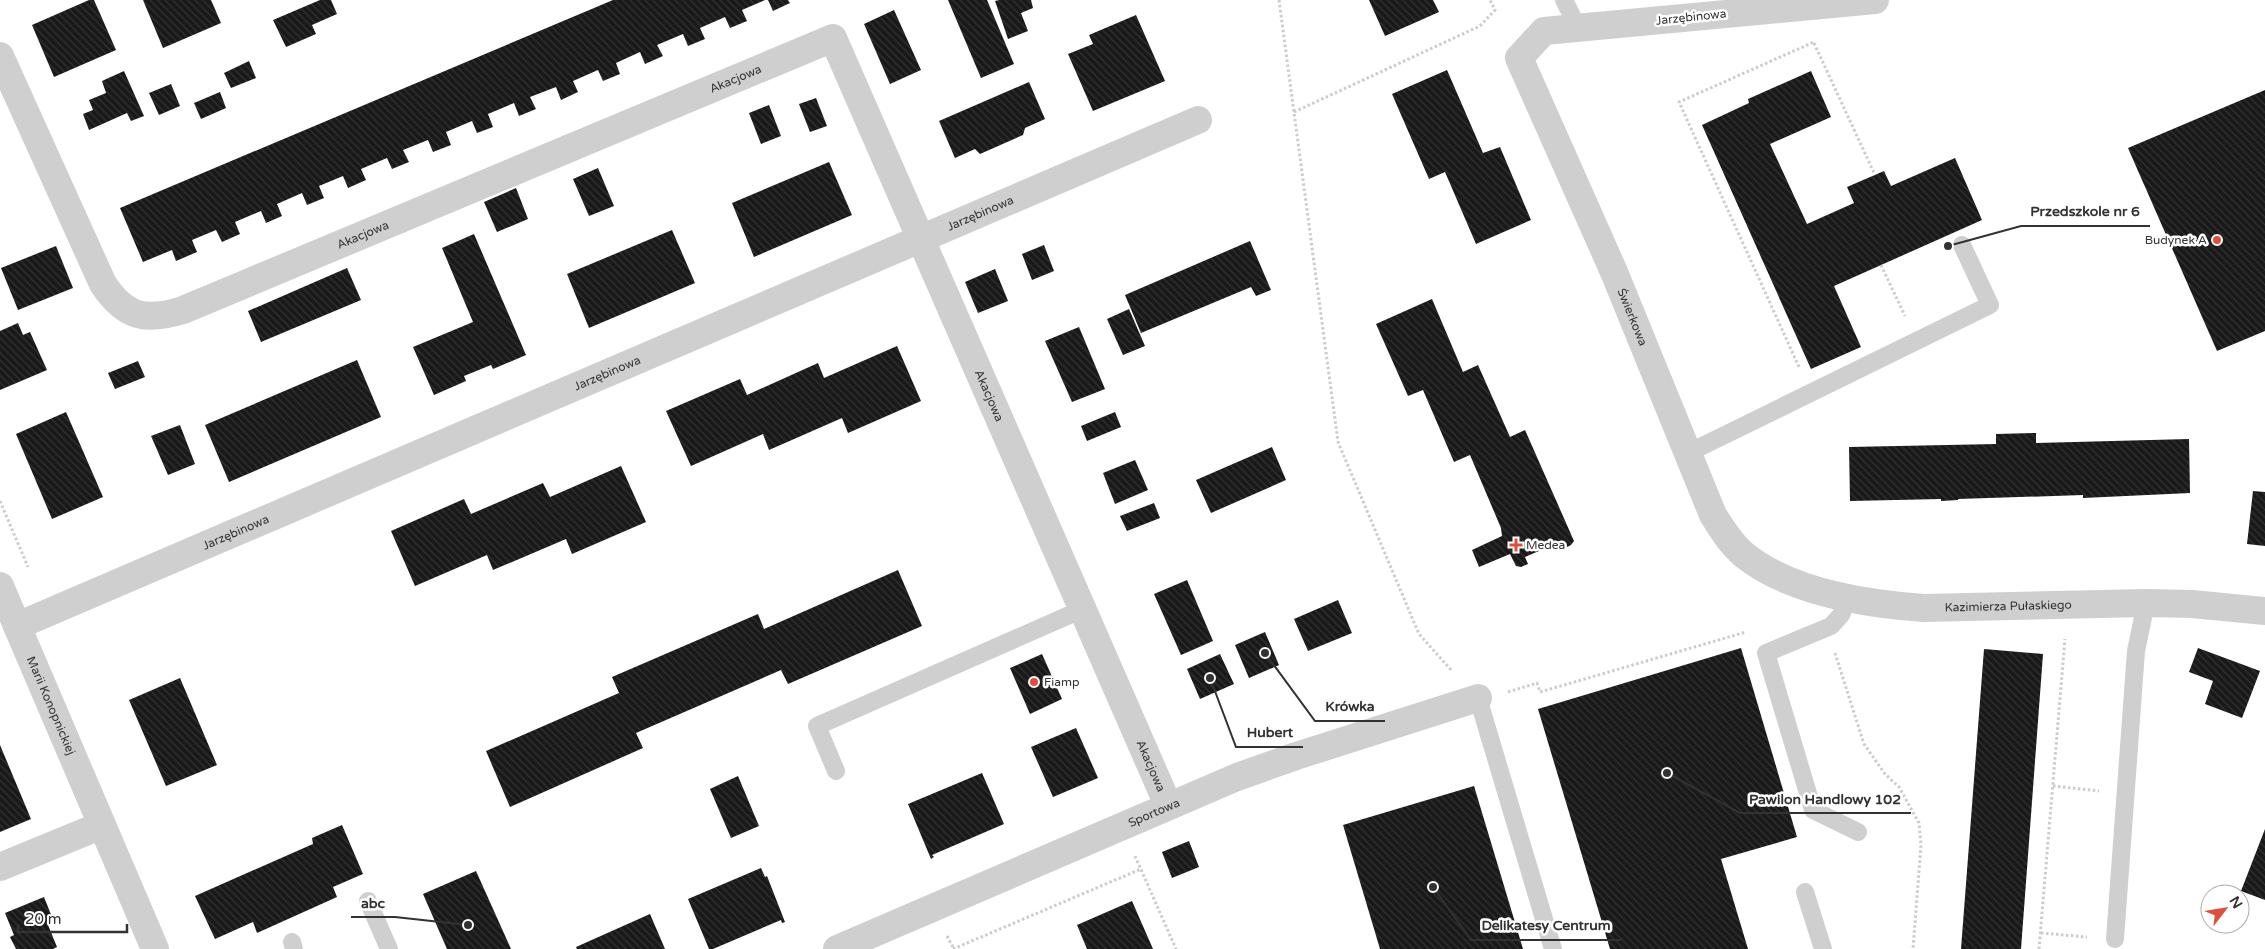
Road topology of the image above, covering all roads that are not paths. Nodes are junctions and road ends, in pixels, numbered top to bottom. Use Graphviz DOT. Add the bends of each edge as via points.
graph roads {
  1 [pos="1564,0"];
  2 [pos="1875,0"];
  3 [pos="1578,28"];
  4 [pos="0,56"];
  5 [pos="1519,58"];
  6 [pos="1198,120"];
  7 [pos="922,237"];
  8 [pos="1962,245"];
  9 [pos="1688,453"];
  10 [pos="1759,565"];
  11 [pos="0,586"];
  12 [pos="1848,597"];
  13 [pos="2146,603"];
  14 [pos="1083,609"];
  15 [pos="2265,611"];
  16 [pos="17,626"];
  17 [pos="1478,698"];
  18 [pos="836,771"];
  19 [pos="1168,805"];
  20 [pos="102,825"];
  21 [pos="1858,832"];
  22 [pos="0,867"];
  23 [pos="1805,892"];
  24 [pos="368,901"];
  25 [pos="2115,938"];
  26 [pos="155,949"];
  27 [pos="389,949"];
  28 [pos="837,949"];
  29 [pos="1553,949"];
  30 [pos="1823,949"];
  1 -- 3 [label="lane"];
  2 -- 3 [label="street, Jarzębinowa"];
  3 -- 5 [label="street, Jarzębinowa" via="1544,31"];
  4 -- 7 [label="street, Akacjowa" via="103,284 123,308 150,318 183,310 833,38"];
  5 -- 9 [label="street, Świerkowa" via="1614,272"];
  6 -- 7 [label="street, Jarzębinowa"];
  7 -- 14 [label="street, Akacjowa"];
  7 -- 16 [label="street, Jarzębinowa"];
  8 -- 9 [label="lane" via="1990,305"];
  9 -- 10 [label="street, Świerkowa" via="1721,528 1743,554"];
  10 -- 12 [label="street, Kazimierza Pułaskiego" via="1796,583"];
  11 -- 16 [label="street, Marii Konopnickiej"];
  12 -- 13 [label="street, Kazimierza Pułaskiego" via="1890,606 1924,608"];
  12 -- 21 [label="lane" via="1835,623 1766,653 1813,810"];
  13 -- 15 [label="street, Kazimierza Pułaskiego"];
  13 -- 25 [label="lane" via="2136,651"];
  14 -- 18 [label="lane" via="817,726"];
  14 -- 19 [label="street, Akacjowa"];
  16 -- 20 [label="street, Marii Konopnickiej"];
  17 -- 19 [label="street, Sportowa" via="1296,756"];
  17 -- 29 [label="lane"];
  19 -- 28 [label="street, Sportowa"];
  20 -- 22 [label="street"];
  20 -- 26 [label="street, Marii Konopnickiej"];
  23 -- 30 [label="lane"];
  24 -- 27 [label="lane"];
}
